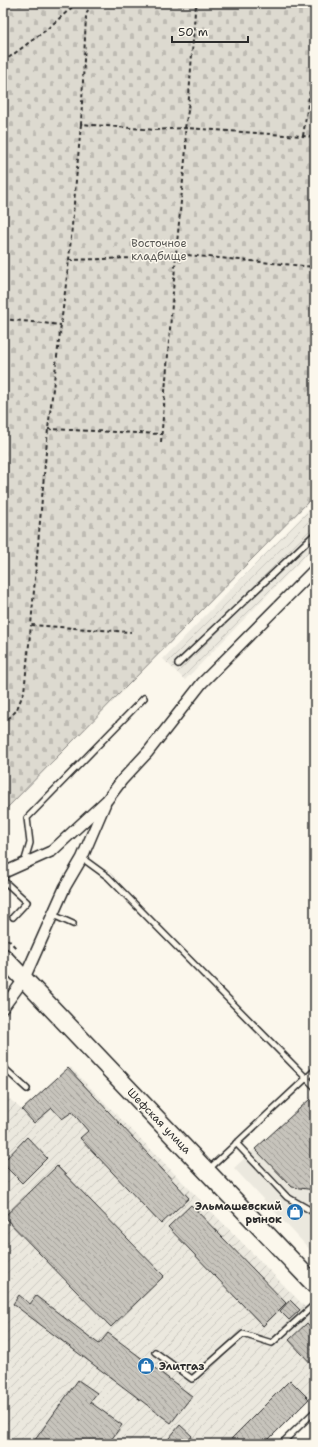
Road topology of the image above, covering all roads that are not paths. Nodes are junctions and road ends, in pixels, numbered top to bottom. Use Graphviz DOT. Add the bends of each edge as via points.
graph roads {
  1 [pos="315,534"];
  2 [pos="315,569"];
  3 [pos="178,664"];
  4 [pos="144,698"];
  5 [pos="107,800"];
  6 [pos="82,858"];
  7 [pos="24,863"];
  8 [pos="3,873"];
  9 [pos="3,880"];
  10 [pos="53,915"];
  11 [pos="13,917"];
  12 [pos="74,924"];
  13 [pos="10,953"];
  14 [pos="24,979"];
  15 [pos="3,1008"];
  16 [pos="3,1067"];
  17 [pos="315,1070"];
  18 [pos="306,1078"];
  19 [pos="315,1087"];
  20 [pos="27,1089"];
  21 [pos="236,1143"];
  22 [pos="212,1166"];
  23 [pos="315,1213"];
  24 [pos="315,1285"];
  25 [pos="315,1304"];
  26 [pos="155,1352"];
  27 [pos="315,1411"];
  28 [pos="281,1444"];
  1 -- 3 [label="lane"];
  2 -- 5 [label="street" via="202,683"];
  4 -- 7 [label="lane" via="27,818 30,843"];
  5 -- 6 [label="street"];
  5 -- 7 [label="street" via="52,851"];
  6 -- 10 [label="street" via="65,887"];
  6 -- 18 [label="lane" via="108,876"];
  7 -- 8 [label="street"];
  9 -- 11 [label="lane" via="27,902"];
  10 -- 12 [label="lane"];
  10 -- 14 [label="street"];
  13 -- 14 [label="main road, Шефская улица"];
  14 -- 15 [label="street"];
  14 -- 22 [label="main road, Шефская улица"];
  16 -- 20 [label="lane"];
  17 -- 18 [label="lane"];
  18 -- 19 [label="lane"];
  18 -- 21 [label="lane"];
  21 -- 22 [label="lane"];
  21 -- 23 [label="lane" via="287,1197"];
  22 -- 24 [label="main road, Шефская улица"];
  25 -- 26 [label="lane" via="272,1343 243,1334 192,1379"];
  27 -- 28 [label="lane"];
}
